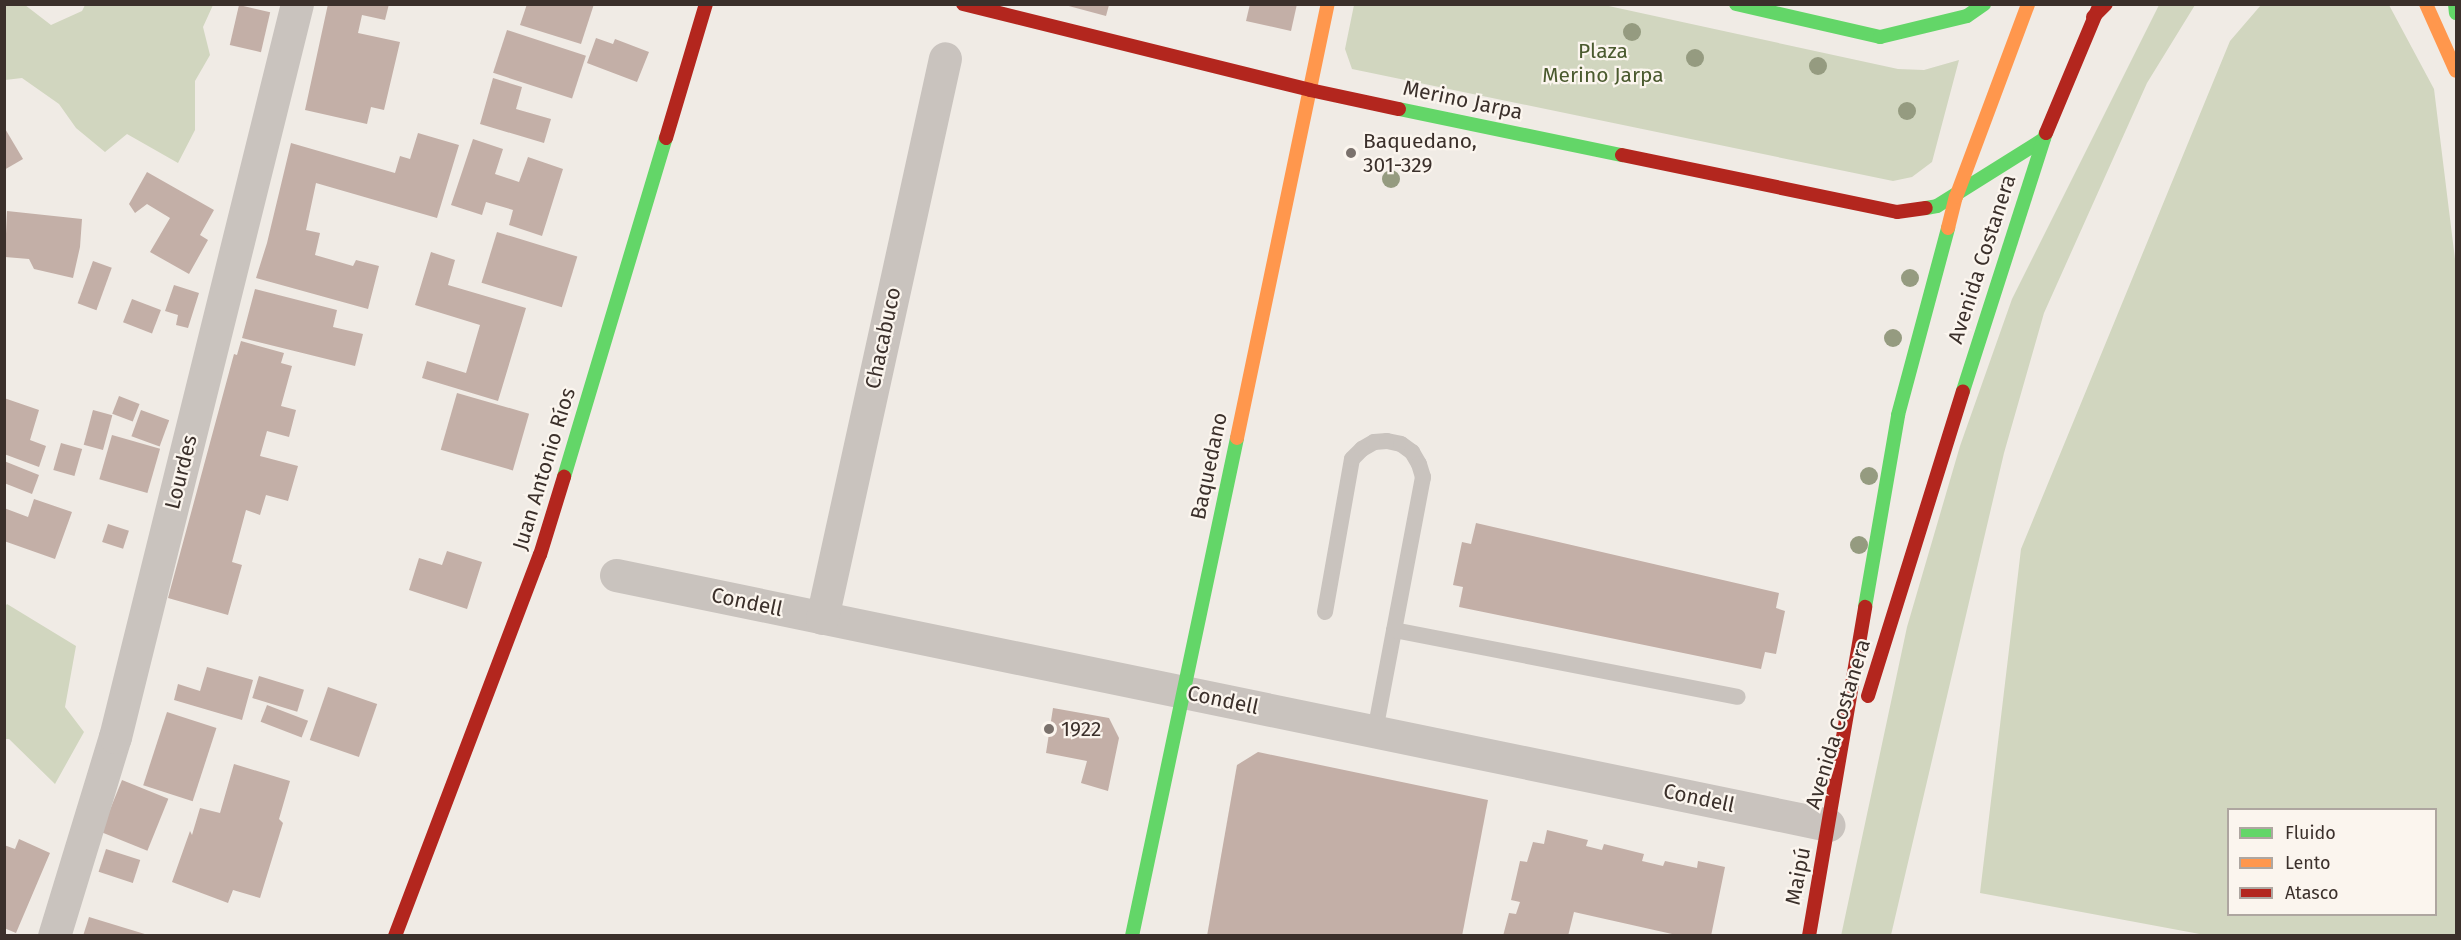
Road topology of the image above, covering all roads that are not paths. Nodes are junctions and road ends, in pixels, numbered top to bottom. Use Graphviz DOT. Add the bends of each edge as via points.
graph roads {
  1 [pos="297,4"];
  2 [pos="706,4"];
  3 [pos="963,4"];
  4 [pos="1328,4"];
  5 [pos="1736,4"];
  6 [pos="1984,4"];
  7 [pos="2028,4"];
  8 [pos="2100,4"];
  9 [pos="2106,4"];
  10 [pos="2426,4"];
  11 [pos="2455,4"];
  12 [pos="2457,13"];
  13 [pos="2093,17"];
  14 [pos="945,58"];
  15 [pos="2457,71"];
  16 [pos="1310,90"];
  17 [pos="2044,139"];
  18 [pos="1956,197"];
  19 [pos="616,575"];
  20 [pos="1325,612"];
  21 [pos="822,618"];
  22 [pos="1394,630"];
  23 [pos="1183,692"];
  24 [pos="1738,697"];
  25 [pos="1375,731"];
  26 [pos="1830,825"];
  27 [pos="54,936"];
  28 [pos="395,936"];
  29 [pos="1132,936"];
  30 [pos="1809,936"];
  1 -- 27 [label="street, Lourdes" via="115,737"];
  2 -- 28 [label="main road, Juan Antonio Ríos" via="540,555"];
  3 -- 16 [label="main road, Merino Jarpa"];
  4 -- 16 [label="main road, Baquedano"];
  5 -- 6 [label="main road" via="1880,37 1967,16"];
  7 -- 18 [label="main road, Avenida Costanera"];
  8 -- 13 [label="main road, Avenida Costanera"];
  9 -- 13 [label="main road"];
  10 -- 15 [label="main road"];
  11 -- 12 [label="main road"];
  13 -- 17 [label="main road, Avenida Costanera"];
  14 -- 21 [label="street, Chacabuco"];
  16 -- 18 [label="main road, Merino Jarpa" via="1897,212 1937,206"];
  16 -- 23 [label="main road, Baquedano"];
  17 -- 18 [label="main road, Merino Jarpa"];
  17 -- 26 [label="main road, Avenida Costanera" via="1998,274"];
  18 -- 26 [label="main road, Avenida Costanera" via="1898,415"];
  19 -- 21 [label="street, Condell"];
  20 -- 22 [label="lane" via="1352,459 1374,442 1401,444 1412,452 1423,477"];
  21 -- 23 [label="street, Condell"];
  22 -- 24 [label="lane"];
  22 -- 25 [label="lane"];
  23 -- 25 [label="street, Condell"];
  23 -- 29 [label="main road, Baquedano"];
  25 -- 26 [label="street, Condell"];
  26 -- 30 [label="main road, Maipú"];
}
